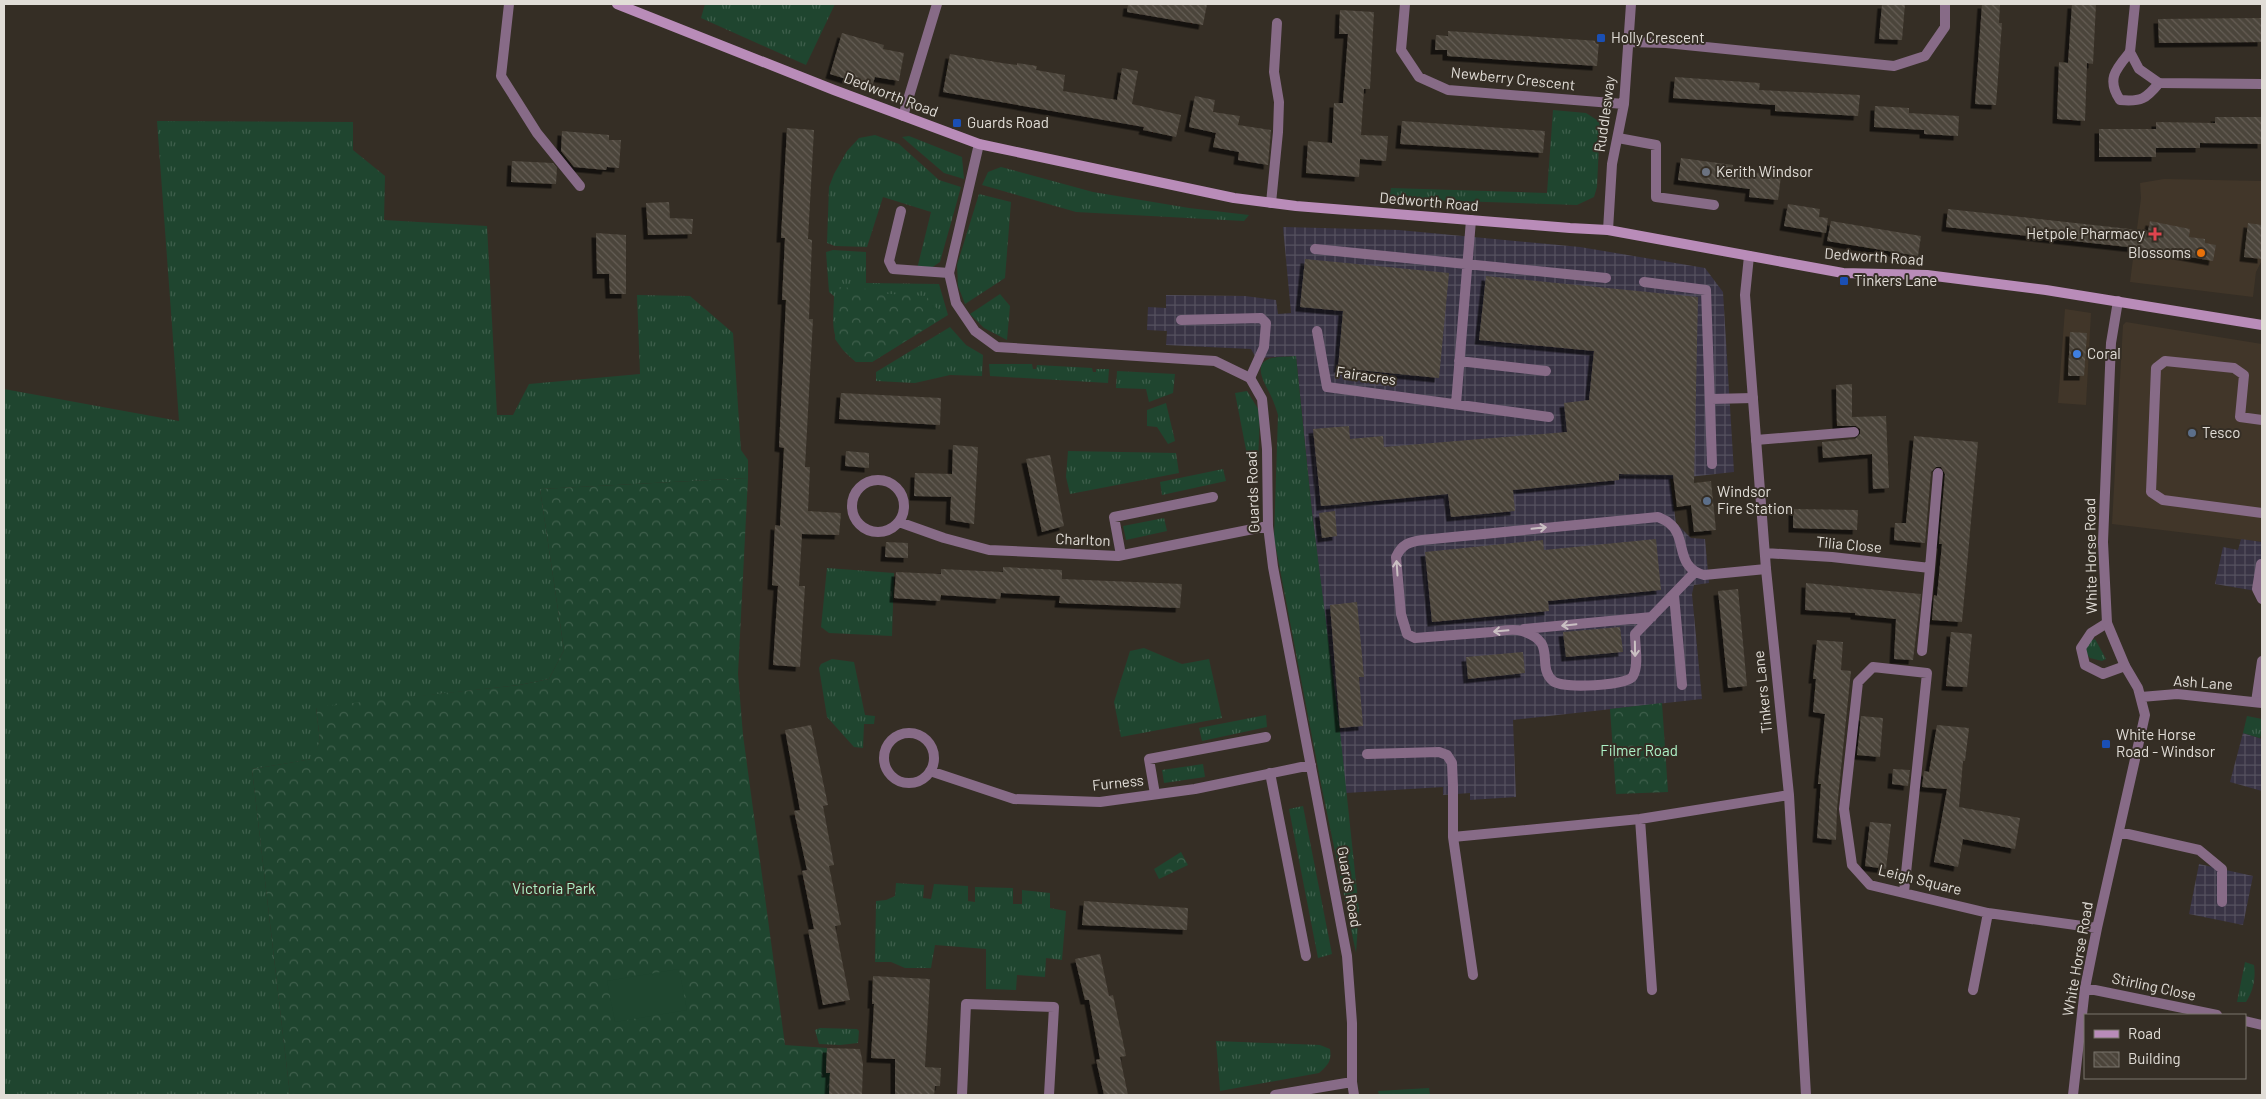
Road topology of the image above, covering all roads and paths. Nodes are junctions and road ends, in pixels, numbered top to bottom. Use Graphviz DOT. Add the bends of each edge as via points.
graph roads {
  1 [pos="508,4"];
  2 [pos="618,4"];
  3 [pos="936,4"];
  4 [pos="1405,4"];
  5 [pos="1632,4"];
  6 [pos="1945,4"];
  7 [pos="2135,4"];
  8 [pos="1277,23"];
  9 [pos="1628,42"];
  10 [pos="2130,52"];
  11 [pos="2159,83"];
  12 [pos="2262,84"];
  13 [pos="1624,104"];
  14 [pos="903,116"];
  15 [pos="1618,138"];
  16 [pos="979,144"];
  17 [pos="580,186"];
  18 [pos="1271,203"];
  19 [pos="1714,205"];
  20 [pos="901,211"];
  21 [pos="1472,220"];
  22 [pos="1608,230"];
  23 [pos="1315,249"];
  24 [pos="1749,256"];
  25 [pos="1468,264"];
  26 [pos="949,273"];
  27 [pos="1606,278"];
  28 [pos="1644,282"];
  29 [pos="2118,302"];
  30 [pos="1181,320"];
  31 [pos="2262,325"];
  32 [pos="1317,331"];
  33 [pos="1459,361"];
  34 [pos="1546,371"];
  35 [pos="1250,378"];
  36 [pos="1753,398"];
  37 [pos="1711,399"];
  38 [pos="1456,404"];
  39 [pos="1549,417"];
  40 [pos="2262,420"];
  41 [pos="1854,432"];
  42 [pos="1756,440"];
  43 [pos="1712,464"];
  44 [pos="1938,473"];
  45 [pos="1213,497"];
  46 [pos="2262,513"];
  47 [pos="899,522"];
  48 [pos="1268,526"];
  49 [pos="1765,553"];
  50 [pos="1121,555"];
  51 [pos="2261,564"];
  52 [pos="1930,568"];
  53 [pos="1766,569"];
  54 [pos="1695,572"];
  55 [pos="1674,595"];
  56 [pos="2262,599"];
  57 [pos="1652,617"];
  58 [pos="2107,623"];
  59 [pos="1520,630"];
  60 [pos="1922,651"];
  61 [pos="2262,661"];
  62 [pos="2125,666"];
  63 [pos="1682,685"];
  64 [pos="2141,697"];
  65 [pos="2259,703"];
  66 [pos="1266,737"];
  67 [pos="1368,754"];
  68 [pos="1312,765"];
  69 [pos="930,771"];
  70 [pos="1270,773"];
  71 [pos="1156,794"];
  72 [pos="1789,795"];
  73 [pos="1640,819"];
  74 [pos="2119,832"];
  75 [pos="1453,837"];
  76 [pos="1904,892"];
  77 [pos="2222,902"];
  78 [pos="1988,913"];
  79 [pos="2097,928"];
  80 [pos="1306,956"];
  81 [pos="1474,975"];
  82 [pos="2085,988"];
  83 [pos="1652,990"];
  84 [pos="1973,990"];
  85 [pos="2212,1014"];
  86 [pos="2246,1021"];
  87 [pos="2262,1025"];
  88 [pos="1352,1082"];
  89 [pos="962,1095"];
  90 [pos="1049,1095"];
  91 [pos="1276,1095"];
  92 [pos="1354,1095"];
  93 [pos="1806,1095"];
  94 [pos="2074,1095"];
  1 -- 17 [label="street" via="501,76 538,133"];
  2 -- 14 [label="main road, Dedworth Road"];
  3 -- 14 [label="street"];
  4 -- 13 [label="street, Newberry Crescent" via="1401,50 1419,77 1448,90"];
  5 -- 9 [label="street, Ruddlesway"];
  6 -- 9 [label="street" via="1945,27 1925,56 1894,66"];
  7 -- 10 [label="street"];
  8 -- 18 [label="street" via="1274,72 1279,102 1278,132"];
  9 -- 13 [label="street, Ruddlesway"];
  10 -- 11 [label="street" via="2139,69"];
  10 -- 11 [label="street" via="2114,72 2113,90 2120,100 2135,101 2148,96"];
  11 -- 12 [label="street"];
  13 -- 15 [label="street, Ruddlesway"];
  14 -- 16 [label="main road, Dedworth Road"];
  15 -- 19 [label="street" via="1656,145 1656,197"];
  15 -- 22 [label="street, Ruddlesway" via="1612,164"];
  16 -- 18 [label="main road, Dedworth Road"];
  16 -- 26 [label="street"];
  18 -- 21 [label="main road, Dedworth Road"];
  20 -- 26 [label="street" via="889,261 893,269"];
  21 -- 22 [label="main road, Dedworth Road"];
  21 -- 25 [label="street"];
  22 -- 24 [label="main road, Dedworth Road"];
  23 -- 25 [label="street"];
  24 -- 29 [label="main road, Dedworth Road" via="1843,273 1927,275"];
  24 -- 36 [label="street, Tinkers Lane" via="1745,295"];
  25 -- 27 [label="street"];
  25 -- 33 [label="street"];
  26 -- 35 [label="street" via="956,303 975,331 997,347 1215,361"];
  28 -- 37 [label="street" via="1706,290"];
  29 -- 31 [label="main road, Dedworth Road"];
  29 -- 58 [label="street, White Horse Road" via="2111,343 2103,542"];
  30 -- 35 [label="street" via="1261,318 1266,323 1264,347"];
  32 -- 38 [label="street, Fairacres" via="1327,388"];
  33 -- 34 [label="street"];
  33 -- 38 [label="street"];
  35 -- 48 [label="street, Guards Road" via="1262,399 1267,449"];
  36 -- 37 [label="street"];
  36 -- 42 [label="street, Tinkers Lane"];
  37 -- 43 [label="street"];
  38 -- 39 [label="street, Fairacres"];
  40 -- 46 [label="street" via="2240,417 2244,375 2234,368 2165,361 2156,368 2151,492 2162,500"];
  41 -- 42 [label="street"];
  42 -- 49 [label="street, Tinkers Lane"];
  44 -- 52 [label="street"];
  45 -- 50 [label="street" via="1114,517"];
  47 -- 47 [label="street" via="886,531 862,527 853,514 857,490 871,481 894,485 903,498"];
  47 -- 50 [label="street, Charlton" via="989,550"];
  48 -- 50 [label="street, Charlton"];
  48 -- 68 [label="street, Guards Road" via="1273,568"];
  49 -- 52 [label="street, Tilia Close"];
  49 -- 53 [label="street, Tinkers Lane"];
  51 -- 56 [label="street" via="2258,589"];
  52 -- 60 [label="street"];
  53 -- 54 [label="street" via="1704,575"];
  53 -- 72 [label="street, Tinkers Lane"];
  54 -- 55 [label="street"];
  59 -- 54 [label="street, one-way" via="1416,638 1407,634 1401,614 1396,557 1400,548 1422,540 1658,518 1669,522 1676,530 1687,565"];
  55 -- 57 [label="street"];
  55 -- 63 [label="street"];
  57 -- 59 [label="street, one-way"];
  57 -- 59 [label="street, one-way" via="1635,634 1636,670 1633,678 1618,683 1558,685 1551,680 1540,639"];
  58 -- 62 [label="street, White Horse Road"];
  58 -- 62 [label="street" via="2091,633 2081,648 2085,665 2103,674"];
  61 -- 65 [label="street"];
  62 -- 64 [label="street, White Horse Road"];
  64 -- 65 [label="street, Ash Lane" via="2178,694"];
  64 -- 74 [label="street, White Horse Road" via="2146,715"];
  66 -- 71 [label="street" via="1149,759"];
  67 -- 75 [label="street" via="1439,752 1447,755 1452,763"];
  68 -- 70 [label="street, Furness"];
  68 -- 88 [label="street, Guards Road" via="1346,956 1352,1023"];
  69 -- 69 [label="street" via="910,783 895,779 885,766 888,743 911,732 926,739 934,754"];
  69 -- 71 [label="street, Furness" via="1014,799 1100,802"];
  70 -- 71 [label="street, Furness"];
  70 -- 80 [label="street"];
  72 -- 73 [label="street"];
  72 -- 93 [label="street, Tinkers Lane"];
  73 -- 75 [label="street"];
  73 -- 83 [label="street"];
  74 -- 77 [label="street" via="2199,850 2222,869"];
  74 -- 79 [label="street, White Horse Road"];
  75 -- 81 [label="street"];
  76 -- 76 [label="street, Leigh Square" via="1870,885 1852,865 1844,809 1858,682 1873,667 1927,673"];
  76 -- 78 [label="street, Leigh Square"];
  78 -- 79 [label="street, Leigh Square"];
  78 -- 84 [label="street"];
  79 -- 82 [label="street, White Horse Road"];
  82 -- 85 [label="street, Stirling Close"];
  82 -- 94 [label="street, White Horse Road"];
  86 -- 87 [label="street"];
  88 -- 91 [label="street"];
  88 -- 92 [label="street, Guards Road"];
  89 -- 90 [label="street" via="966,1004 1054,1006"];
}
